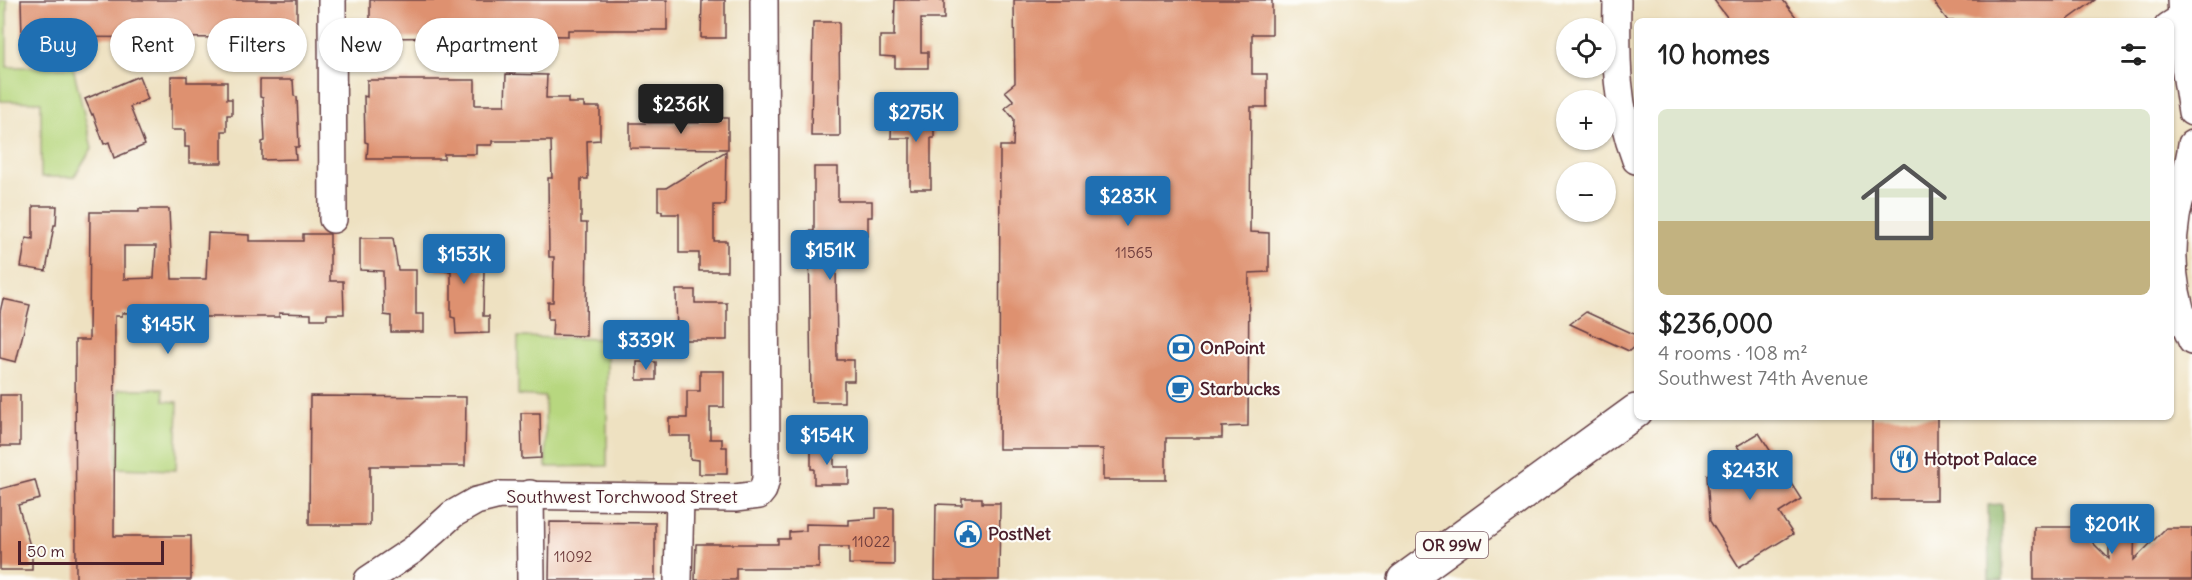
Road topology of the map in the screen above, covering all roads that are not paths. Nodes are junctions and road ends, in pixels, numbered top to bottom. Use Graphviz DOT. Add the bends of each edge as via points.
graph roads {
  1 [pos="332,0"];
  2 [pos="764,0"];
  3 [pos="1617,0"];
  4 [pos="2182,17"];
  5 [pos="2192,112"];
  6 [pos="2192,144"];
  7 [pos="1634,154"];
  8 [pos="333,219"];
  9 [pos="2174,242"];
  10 [pos="2174,278"];
  11 [pos="2192,341"];
  12 [pos="1634,412"];
  13 [pos="531,495"];
  14 [pos="680,498"];
  15 [pos="368,580"];
  16 [pos="531,580"];
  17 [pos="678,580"];
  18 [pos="1404,580"];
  1 -- 8 [label="street"];
  2 -- 14 [label="street, Southwest Torchwood Street" via="766,479 759,495"];
  3 -- 7 [label="street" via="1620,101"];
  4 -- 5 [label="street"];
  6 -- 9 [label="street"];
  10 -- 11 [label="street"];
  12 -- 18 [label="highway, OR 99W"];
  13 -- 14 [label="street, Southwest Torchwood Street"];
  13 -- 15 [label="street, Southwest Torchwood Street" via="500,495 476,501 453,514 413,550"];
  13 -- 16 [label="street"];
  14 -- 17 [label="street"];
}
